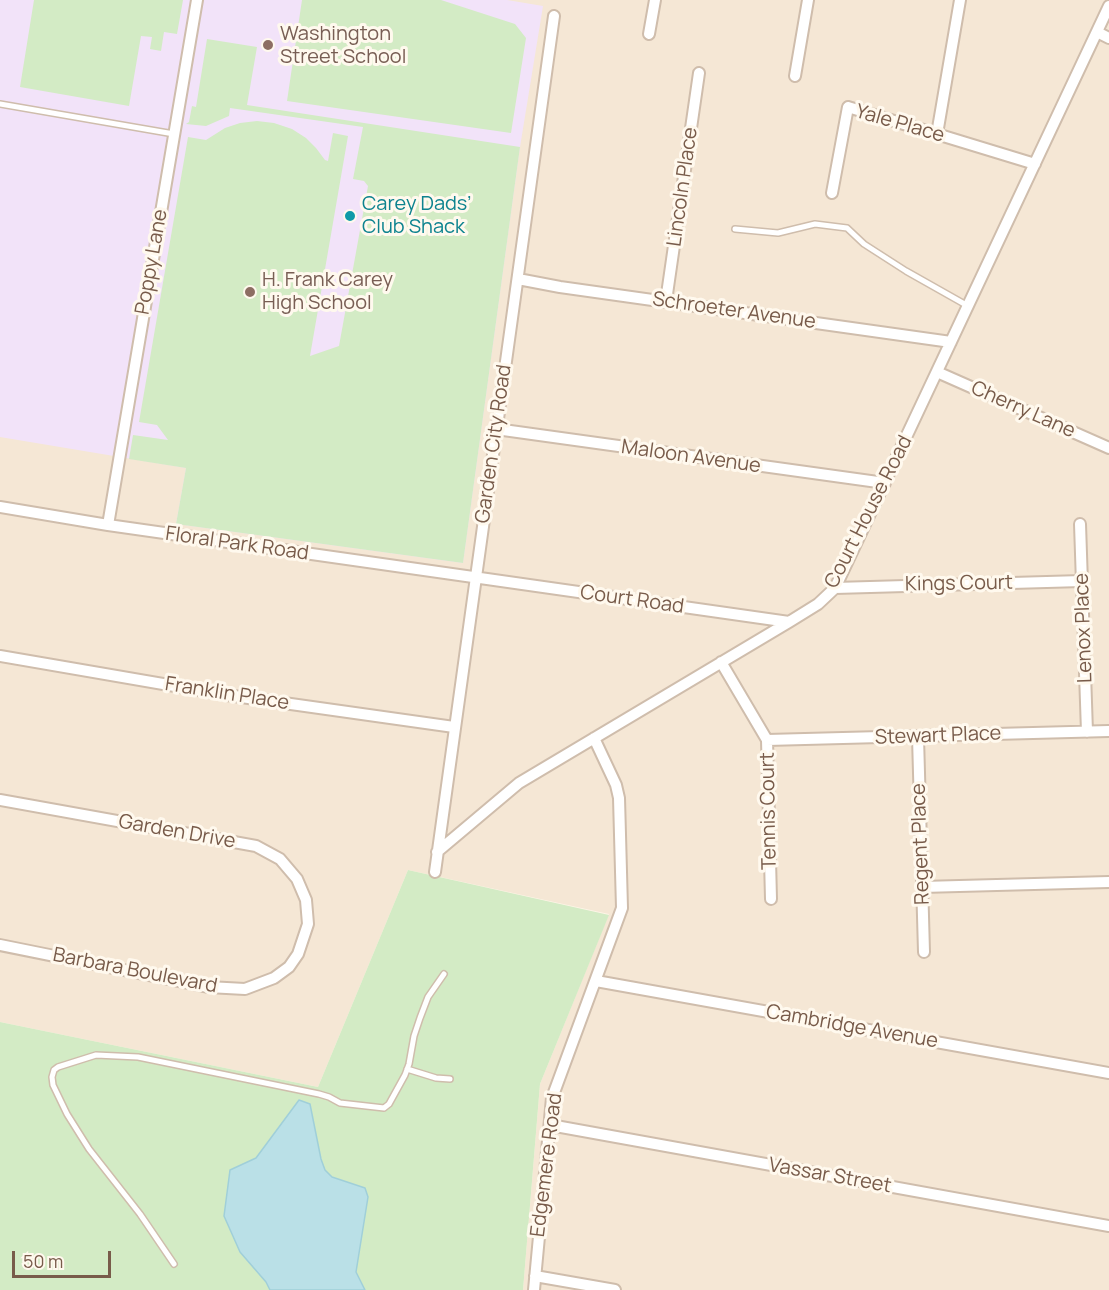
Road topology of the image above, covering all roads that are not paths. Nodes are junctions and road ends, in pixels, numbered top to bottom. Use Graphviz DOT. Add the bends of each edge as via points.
graph roads {
  1 [pos="197,0"];
  2 [pos="655,0"];
  3 [pos="808,0"];
  4 [pos="960,0"];
  5 [pos="1109,6"];
  6 [pos="554,16"];
  7 [pos="1097,32"];
  8 [pos="649,34"];
  9 [pos="1109,38"];
  10 [pos="699,73"];
  11 [pos="795,76"];
  12 [pos="0,104"];
  13 [pos="174,134"];
  14 [pos="937,134"];
  15 [pos="1035,164"];
  16 [pos="832,193"];
  17 [pos="735,229"];
  18 [pos="518,279"];
  19 [pos="666,301"];
  20 [pos="968,306"];
  21 [pos="951,342"];
  22 [pos="937,372"];
  23 [pos="496,429"];
  24 [pos="1109,448"];
  25 [pos="885,483"];
  26 [pos="0,507"];
  27 [pos="1080,524"];
  28 [pos="108,525"];
  29 [pos="475,578"];
  30 [pos="1082,581"];
  31 [pos="835,588"];
  32 [pos="789,622"];
  33 [pos="0,656"];
  34 [pos="721,662"];
  35 [pos="454,727"];
  36 [pos="1109,731"];
  37 [pos="1087,732"];
  38 [pos="918,736"];
  39 [pos="594,738"];
  40 [pos="767,740"];
  41 [pos="0,800"];
  42 [pos="437,852"];
  43 [pos="435,872"];
  44 [pos="1109,882"];
  45 [pos="922,887"];
  46 [pos="771,899"];
  47 [pos="308,924"];
  48 [pos="0,945"];
  49 [pos="924,952"];
  50 [pos="444,974"];
  51 [pos="596,981"];
  52 [pos="407,1069"];
  53 [pos="1109,1073"];
  54 [pos="450,1079"];
  55 [pos="550,1125"];
  56 [pos="1109,1226"];
  57 [pos="174,1264"];
  58 [pos="535,1276"];
  59 [pos="534,1290"];
  60 [pos="615,1290"];
  1 -- 13 [label="street, Poppy Lane"];
  2 -- 8 [label="street"];
  3 -- 11 [label="street"];
  4 -- 14 [label="street"];
  5 -- 7 [label="street, Court House Road"];
  6 -- 18 [label="street, Garden City Road"];
  7 -- 9 [label="street"];
  7 -- 15 [label="street, Court House Road"];
  10 -- 19 [label="street, Lincoln Place"];
  12 -- 13 [label="lane"];
  13 -- 28 [label="street, Poppy Lane"];
  14 -- 15 [label="street, Yale Place"];
  14 -- 16 [label="street, Yale Place" via="848,107"];
  15 -- 20 [label="street, Court House Road"];
  17 -- 20 [label="lane" via="778,233 815,224 847,228 906,272"];
  18 -- 19 [label="street, Schroeter Avenue"];
  18 -- 23 [label="street, Garden City Road"];
  19 -- 21 [label="street, Schroeter Avenue"];
  20 -- 21 [label="street, Court House Road"];
  21 -- 22 [label="street, Court House Road"];
  22 -- 24 [label="street, Cherry Lane"];
  22 -- 25 [label="street, Court House Road"];
  23 -- 25 [label="street, Maloon Avenue"];
  23 -- 29 [label="street, Garden City Road"];
  25 -- 31 [label="street, Court House Road"];
  26 -- 28 [label="street, Floral Park Road"];
  27 -- 30 [label="street, Lenox Place"];
  28 -- 29 [label="street, Floral Park Road"];
  29 -- 32 [label="street, Court Road"];
  29 -- 35 [label="street, Garden City Road"];
  30 -- 31 [label="street, Kings Court"];
  30 -- 37 [label="street, Lenox Place"];
  31 -- 32 [label="street, Court House Road"];
  32 -- 34 [label="street, Court House Road"];
  33 -- 35 [label="street, Franklin Place" via="227,695"];
  34 -- 39 [label="street, Court House Road"];
  34 -- 40 [label="street, Tennis Court"];
  35 -- 42 [label="street, Garden City Road"];
  36 -- 37 [label="street, Stewart Place"];
  37 -- 38 [label="street, Stewart Place"];
  38 -- 40 [label="street, Stewart Place"];
  38 -- 45 [label="street, Regent Place"];
  39 -- 42 [label="street, Court House Road" via="519,783"];
  39 -- 51 [label="street, Edgemere Road" via="619,798 622,908"];
  40 -- 46 [label="street, Tennis Court"];
  41 -- 47 [label="street, Garden Drive" via="256,846 280,860 297,879 306,900"];
  42 -- 43 [label="street, Garden City Road"];
  44 -- 45 [label="street"];
  45 -- 49 [label="street, Regent Place"];
  47 -- 48 [label="street, Barbara Boulevard" via="301,948 288,967 263,984 233,990"];
  50 -- 52 [label="lane" via="428,997"];
  51 -- 53 [label="street, Cambridge Avenue"];
  51 -- 55 [label="street, Edgemere Road" via="555,1088"];
  52 -- 54 [label="lane"];
  52 -- 57 [label="lane" via="384,1108 340,1103 319,1094 138,1057 96,1055 58,1067 53,1084 67,1114"];
  55 -- 56 [label="street, Vassar Street"];
  55 -- 58 [label="street, Edgemere Road"];
  58 -- 59 [label="street, Edgemere Road"];
  58 -- 60 [label="street"];
}
